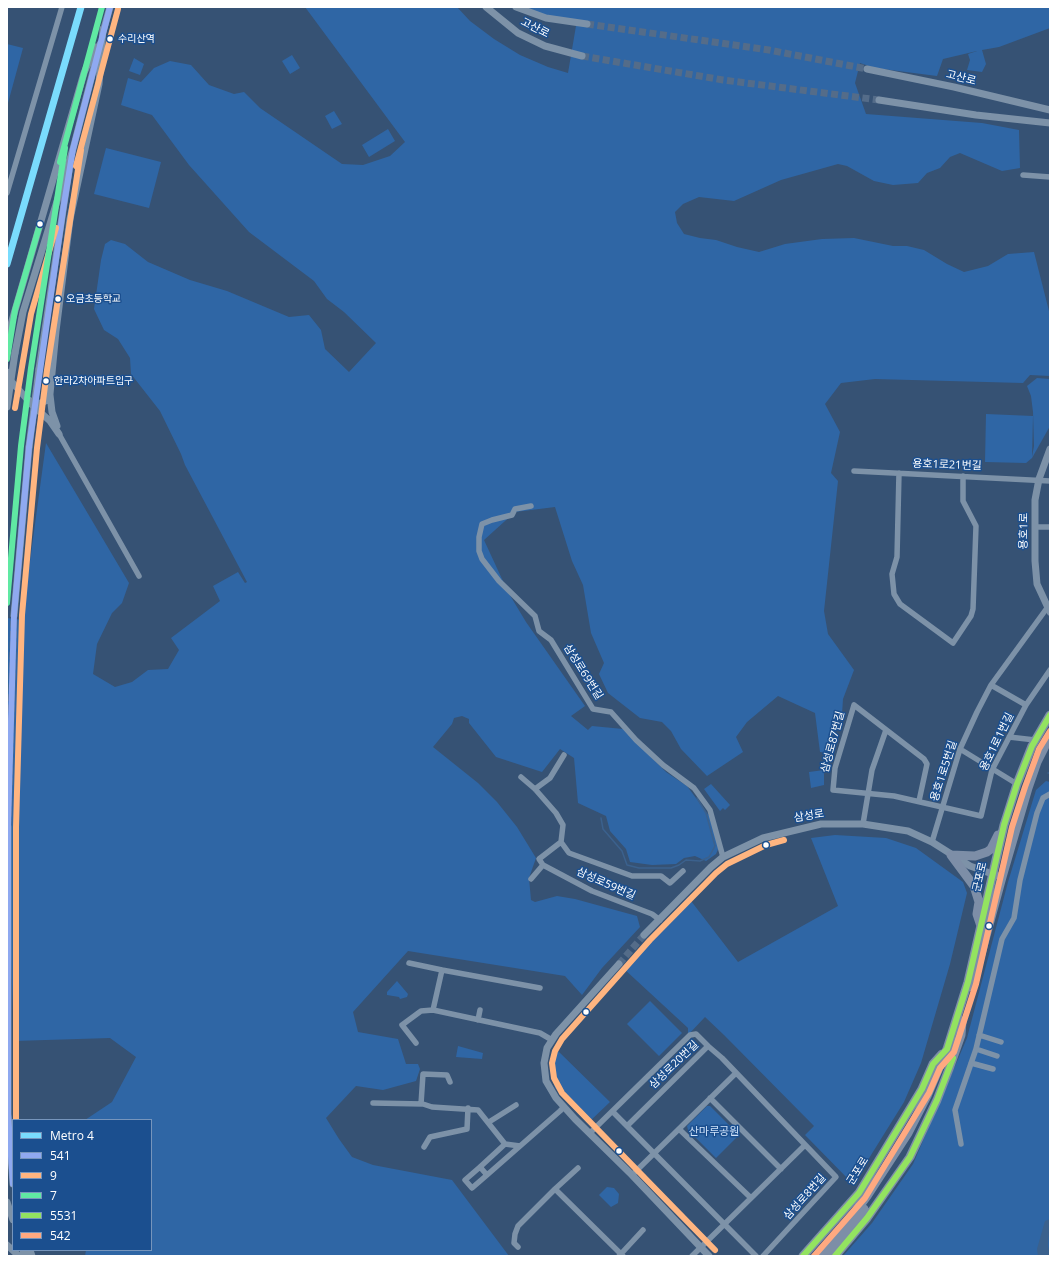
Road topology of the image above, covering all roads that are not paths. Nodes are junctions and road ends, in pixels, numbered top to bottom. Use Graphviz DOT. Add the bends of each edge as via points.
graph roads {
  1 [pos="62,7"];
  2 [pos="110,7"];
  3 [pos="486,7"];
  4 [pos="516,7"];
  5 [pos="587,24"];
  6 [pos="104,29"];
  7 [pos="582,56"];
  8 [pos="867,69"];
  9 [pos="879,100"];
  10 [pos="1050,110"];
  11 [pos="1050,123"];
  12 [pos="73,149"];
  13 [pos="1023,175"];
  14 [pos="1050,177"];
  15 [pos="7,193"];
  16 [pos="7,338"];
  17 [pos="7,372"];
  18 [pos="50,394"];
  19 [pos="27,399"];
  20 [pos="7,407"];
  21 [pos="59,434"];
  22 [pos="1050,449"];
  23 [pos="854,471"];
  24 [pos="899,473"];
  25 [pos="963,476"];
  26 [pos="1039,479"];
  27 [pos="1050,481"];
  28 [pos="531,506"];
  29 [pos="1035,527"];
  30 [pos="1050,527"];
  31 [pos="139,576"];
  32 [pos="1048,610"];
  33 [pos="14,615"];
  34 [pos="1050,670"];
  35 [pos="991,686"];
  36 [pos="1026,705"];
  37 [pos="1050,715"];
  38 [pos="886,730"];
  39 [pos="1050,736"];
  40 [pos="1009,738"];
  41 [pos="1035,740"];
  42 [pos="960,749"];
  43 [pos="564,755"];
  44 [pos="992,770"];
  45 [pos="521,777"];
  46 [pos="1017,784"];
  47 [pos="535,789"];
  48 [pos="867,793"];
  49 [pos="1050,794"];
  50 [pos="919,801"];
  51 [pos="943,807"];
  52 [pos="863,824"];
  53 [pos="1004,826"];
  54 [pos="8,827"];
  55 [pos="561,842"];
  56 [pos="932,842"];
  57 [pos="951,855"];
  58 [pos="723,857"];
  59 [pos="544,865"];
  60 [pos="683,871"];
  61 [pos="992,874"];
  62 [pos="1002,877"];
  63 [pos="531,879"];
  64 [pos="660,920"];
  65 [pos="980,932"];
  66 [pos="644,935"];
  67 [pos="409,963"];
  68 [pos="618,964"];
  69 [pos="978,968"];
  70 [pos="442,970"];
  71 [pos="540,988"];
  72 [pos="432,1010"];
  73 [pos="480,1010"];
  74 [pos="478,1020"];
  75 [pos="962,1021"];
  76 [pos="979,1035"];
  77 [pos="552,1040"];
  78 [pos="1001,1042"];
  79 [pos="416,1043"];
  80 [pos="708,1046"];
  81 [pos="947,1049"];
  82 [pos="976,1049"];
  83 [pos="997,1056"];
  84 [pos="971,1062"];
  85 [pos="993,1069"];
  86 [pos="735,1074"];
  87 [pos="450,1082"];
  88 [pos="710,1098"];
  89 [pos="373,1103"];
  90 [pos="421,1104"];
  91 [pos="516,1105"];
  92 [pos="564,1107"];
  93 [pos="468,1108"];
  94 [pos="612,1112"];
  95 [pos="489,1122"];
  96 [pos="626,1126"];
  97 [pos="679,1129"];
  98 [pos="590,1133"];
  99 [pos="505,1144"];
  100 [pos="961,1144"];
  101 [pos="805,1145"];
  102 [pos="520,1146"];
  103 [pos="424,1147"];
  104 [pos="654,1154"];
  105 [pos="480,1168"];
  106 [pos="578,1168"];
  107 [pos="780,1169"];
  108 [pos="12,1170"];
  109 [pos="487,1175"];
  110 [pos="632,1175"];
  111 [pos="555,1189"];
  112 [pos="751,1198"];
  113 [pos="7,1202"];
  114 [pos="8,1213"];
  115 [pos="724,1224"];
  116 [pos="644,1230"];
  117 [pos="518,1247"];
  118 [pos="700,1247"];
  119 [pos="621,1255"];
  120 [pos="692,1256"];
  121 [pos="709,1256"];
  122 [pos="756,1256"];
  123 [pos="763,1256"];
  124 [pos="803,1256"];
  125 [pos="817,1256"];
  126 [pos="826,1256"];
  127 [pos="835,1256"];
  1 -- 15 [label="street"];
  2 -- 6 [label="street"];
  3 -- 7 [label="street, 고산로" via="518,33 545,46"];
  4 -- 5 [label="street, 고산로" via="546,18"];
  6 -- 12 [label="street"];
  6 -- 16 [label="street" via="84,73"];
  6 -- 18 [label="street" via="99,84 70,219"];
  8 -- 10 [label="street, 고산로"];
  9 -- 11 [label="street"];
  12 -- 20 [label="street, bridge" via="23,312"];
  12 -- 33 [label="street, bridge" via="29,447"];
  13 -- 14 [label="street"];
  17 -- 19 [label="street" via="10,380"];
  18 -- 19 [label="street" via="43,404 37,405"];
  18 -- 21 [label="street"];
  19 -- 21 [label="street" via="50,421"];
  21 -- 31 [label="street"];
  22 -- 26 [label="street, 용호1로"];
  23 -- 24 [label="street, 용호1로21번길"];
  24 -- 25 [label="street, 용호1로21번길"];
  24 -- 25 [label="street" via="897,557 892,574 894,594 900,604 953,643 973,609 976,526 963,501"];
  25 -- 26 [label="street, 용호1로21번길"];
  26 -- 27 [label="street, 용호1로21번길"];
  26 -- 29 [label="street, 용호1로" via="1035,500"];
  28 -- 58 [label="street, 삼성로69번길" via="514,509 512,515 482,524 479,551 482,559 499,582 535,616 539,631 551,640 593,709 610,712 663,765 694,788 710,810"];
  29 -- 30 [label="street"];
  29 -- 32 [label="street, 용호1로" via="1037,584"];
  32 -- 35 [label="street, 용호1로5번길"];
  34 -- 36 [label="street, 용호1로1번길"];
  35 -- 36 [label="street"];
  35 -- 42 [label="street, 용호1로5번길"];
  36 -- 40 [label="street, 용호1로1번길"];
  37 -- 41 [label="main road, 군포로"];
  38 -- 48 [label="street"];
  38 -- 48 [label="street, 삼성로87번길" via="854,704 835,768 833,790"];
  38 -- 50 [label="street, 삼성로87번길" via="927,764"];
  39 -- 62 [label="main road, 군포로" via="1036,762"];
  40 -- 41 [label="street"];
  40 -- 44 [label="street, 용호1로1번길"];
  41 -- 46 [label="main road, 군포로"];
  42 -- 44 [label="street"];
  42 -- 51 [label="street, 용호1로5번길"];
  43 -- 47 [label="street" via="550,778"];
  44 -- 46 [label="street"];
  44 -- 51 [label="street, 용호1로1번길" via="981,816"];
  45 -- 47 [label="street"];
  46 -- 53 [label="main road, 군포로"];
  47 -- 55 [label="street" via="563,825"];
  48 -- 50 [label="street, 삼성로87번길"];
  48 -- 52 [label="street"];
  49 -- 76 [label="street" via="1043,798 1037,813 1020,880 1014,918 1002,939"];
  50 -- 51 [label="street"];
  51 -- 56 [label="street, 용호1로5번길"];
  52 -- 56 [label="street, 삼성로" via="908,831"];
  52 -- 58 [label="street, 삼성로" via="821,824 781,832 762,838"];
  53 -- 57 [label="main road" via="987,852 975,856"];
  53 -- 61 [label="main road, 군포로"];
  54 -- 108 [label="street" via="8,1114"];
  55 -- 59 [label="street, 삼성로59번길" via="539,859"];
  55 -- 60 [label="street" via="569,853 632,876 660,876 670,883"];
  56 -- 57 [label="street, 삼성로"];
  57 -- 61 [label="street, 삼성로"];
  57 -- 65 [label="main road" via="974,886 979,902 977,914"];
  58 -- 64 [label="street, 삼성로"];
  59 -- 63 [label="street"];
  59 -- 64 [label="street, 삼성로59번길" via="592,891 652,914"];
  61 -- 62 [label="street, 삼성로"];
  61 -- 65 [label="main road, 군포로"];
  62 -- 69 [label="main road, 군포로"];
  64 -- 66 [label="street, 삼성로"];
  65 -- 69 [label="main road" via="982,938 976,962"];
  65 -- 81 [label="main road, 군포로" via="968,982"];
  67 -- 70 [label="street"];
  68 -- 77 [label="street"];
  69 -- 75 [label="main road, 군포로"];
  70 -- 71 [label="street"];
  70 -- 72 [label="street"];
  72 -- 74 [label="street"];
  72 -- 79 [label="street" via="421,1011 402,1025"];
  73 -- 74 [label="street"];
  74 -- 77 [label="street" via="540,1033"];
  75 -- 126 [label="main road, 군포로" via="947,1065 910,1139 848,1232"];
  75 -- 127 [label="main road, 군포로" via="961,1035 946,1075 910,1157 867,1218"];
  76 -- 78 [label="street"];
  76 -- 82 [label="street"];
  77 -- 92 [label="street" via="547,1048 544,1063 546,1081"];
  80 -- 86 [label="street, 삼성로20번길"];
  80 -- 94 [label="street" via="696,1034 690,1035"];
  80 -- 96 [label="street, 삼성로20번길"];
  81 -- 124 [label="main road, 군포로" via="933,1064 916,1100 859,1193"];
  81 -- 125 [label="main road, 군포로" via="928,1096 908,1133 867,1196 843,1228"];
  82 -- 83 [label="street"];
  82 -- 84 [label="street"];
  84 -- 85 [label="street"];
  84 -- 100 [label="street" via="955,1110"];
  86 -- 88 [label="street"];
  86 -- 101 [label="street, 삼성로20번길"];
  87 -- 90 [label="street" via="447,1075 423,1074"];
  88 -- 97 [label="street"];
  88 -- 107 [label="street"];
  89 -- 90 [label="street"];
  90 -- 93 [label="street" via="432,1107"];
  91 -- 95 [label="street"];
  92 -- 98 [label="street"];
  92 -- 102 [label="street"];
  93 -- 95 [label="street" via="478,1110"];
  93 -- 103 [label="street" via="467,1129 430,1137"];
  94 -- 96 [label="street"];
  94 -- 98 [label="street"];
  95 -- 99 [label="street"];
  96 -- 104 [label="street"];
  97 -- 104 [label="street"];
  97 -- 112 [label="street"];
  98 -- 110 [label="street"];
  99 -- 102 [label="street"];
  99 -- 105 [label="street"];
  101 -- 107 [label="street"];
  101 -- 123 [label="street, 삼성로8번길" via="836,1177"];
  102 -- 109 [label="street"];
  104 -- 110 [label="street"];
  104 -- 115 [label="street"];
  105 -- 109 [label="street"];
  105 -- 109 [label="street" via="465,1180 472,1188"];
  106 -- 111 [label="street"];
  107 -- 112 [label="street"];
  110 -- 118 [label="street"];
  111 -- 117 [label="street" via="518,1226 514,1238 514,1243"];
  111 -- 119 [label="street"];
  112 -- 115 [label="street"];
  113 -- 114 [label="street"];
  115 -- 118 [label="street"];
  115 -- 122 [label="street"];
  116 -- 119 [label="street"];
  118 -- 120 [label="street"];
  118 -- 121 [label="street"];
}
